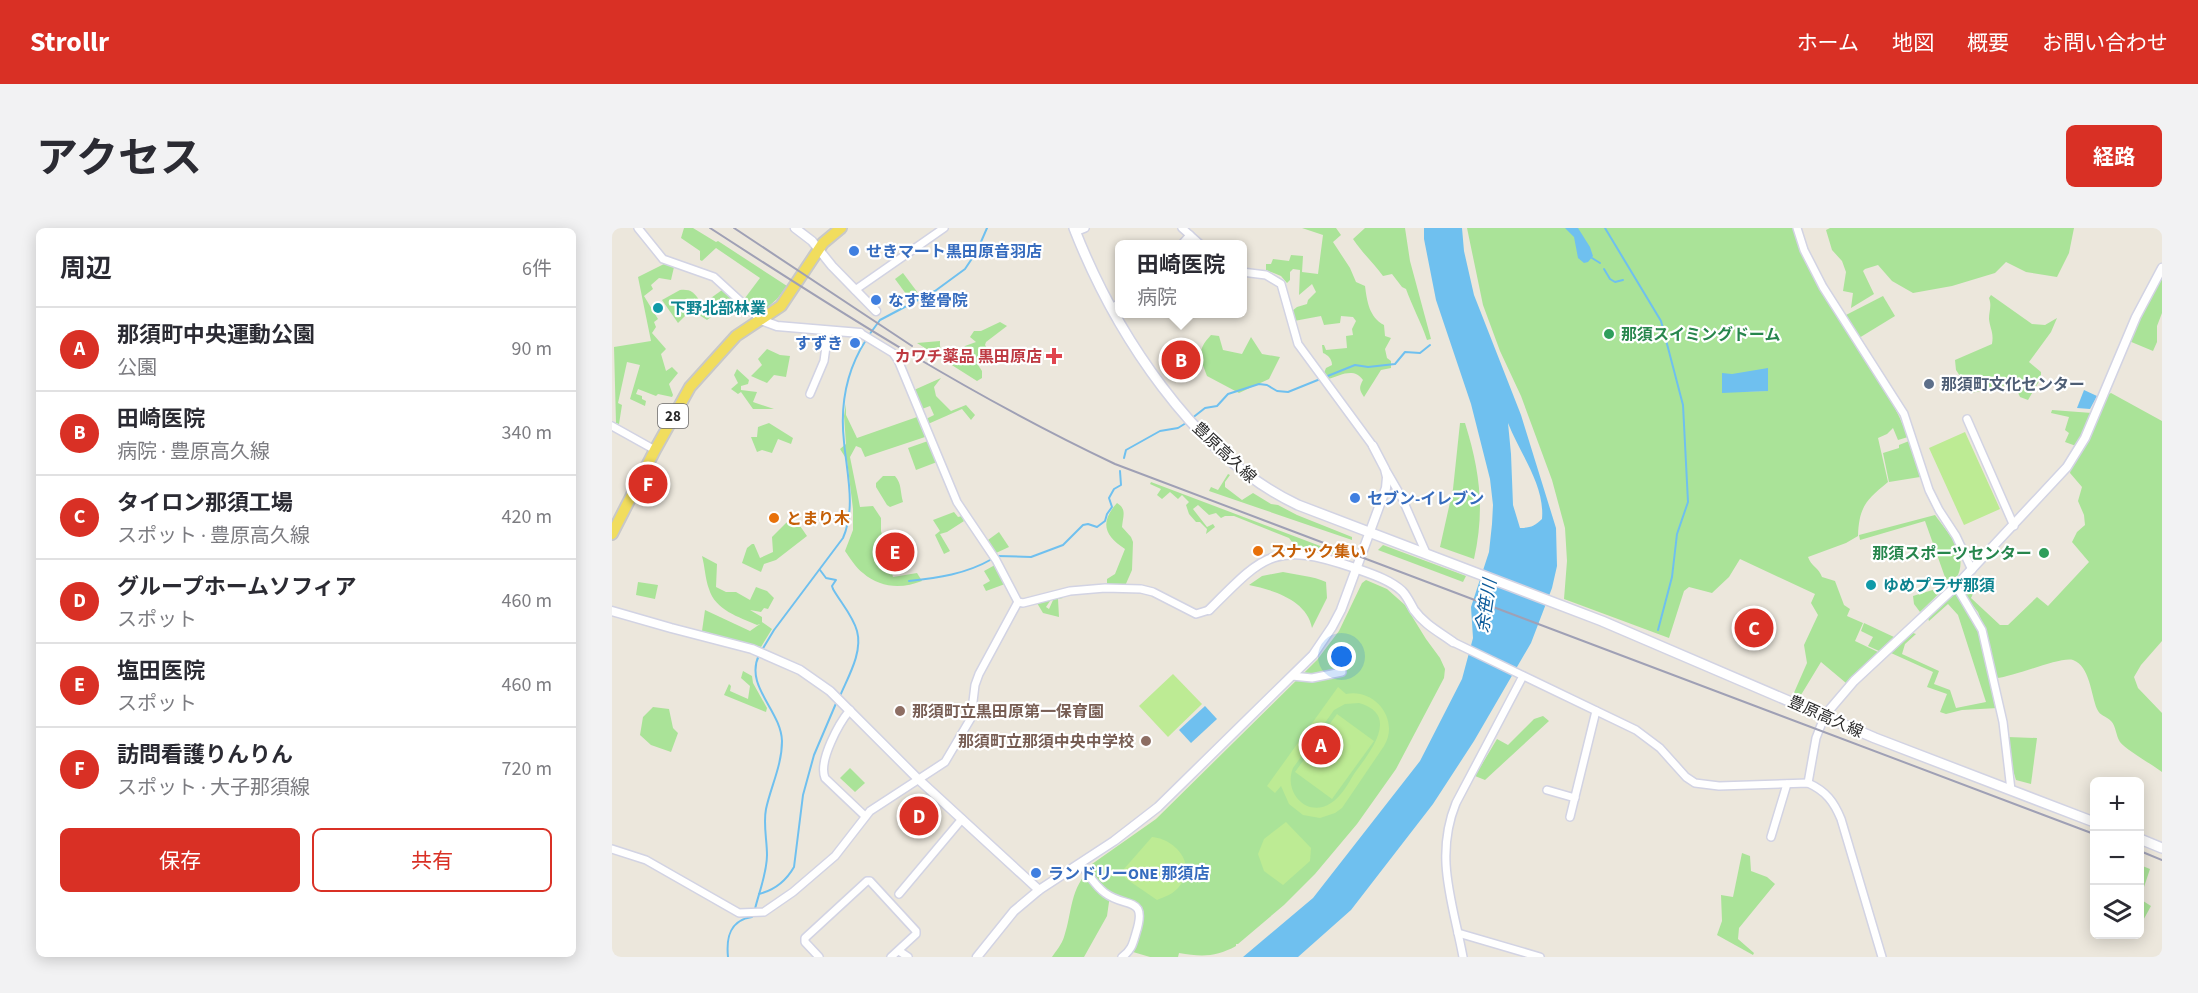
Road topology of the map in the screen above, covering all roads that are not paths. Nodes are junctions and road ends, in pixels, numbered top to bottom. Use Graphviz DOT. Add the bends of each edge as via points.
graph roads {
  1 [pos="638,228"];
  2 [pos="795,228"];
  3 [pos="841,228"];
  4 [pos="944,228"];
  5 [pos="1182,228"];
  6 [pos="1797,228"];
  7 [pos="1078,229"];
  8 [pos="1190,235"];
  9 [pos="1186,240"];
  10 [pos="1196,240"];
  11 [pos="819,249"];
  12 [pos="2162,267"];
  13 [pos="1247,273"];
  14 [pos="855,290"];
  15 [pos="1115,306"];
  16 [pos="876,311"];
  17 [pos="1121,318"];
  18 [pos="761,320"];
  19 [pos="828,332"];
  20 [pos="861,335"];
  21 [pos="810,394"];
  22 [pos="1967,419"];
  23 [pos="612,426"];
  24 [pos="1373,446"];
  25 [pos="655,450"];
  26 [pos="1385,469"];
  27 [pos="2014,526"];
  28 [pos="1371,533"];
  29 [pos="612,534"];
  30 [pos="1426,553"];
  31 [pos="1357,569"];
  32 [pos="1972,570"];
  33 [pos="1956,586"];
  34 [pos="1018,602"];
  35 [pos="1209,610"];
  36 [pos="612,611"];
  37 [pos="1453,642"];
  38 [pos="1342,672"];
  39 [pos="1292,676"];
  40 [pos="1523,676"];
  41 [pos="850,710"];
  42 [pos="1596,711"];
  43 [pos="1825,716"];
  44 [pos="917,778"];
  45 [pos="1808,783"];
  46 [pos="1787,784"];
  47 [pos="1547,790"];
  48 [pos="2011,790"];
  49 [pos="1575,798"];
  50 [pos="865,816"];
  51 [pos="1570,817"];
  52 [pos="962,819"];
  53 [pos="2090,820"];
  54 [pos="1771,837"];
  55 [pos="2144,841"];
  56 [pos="2162,848"];
  57 [pos="612,849"];
  58 [pos="1080,864"];
  59 [pos="1039,890"];
  60 [pos="899,894"];
  61 [pos="1458,933"];
  62 [pos="899,951"];
  63 [pos="819,957"];
  64 [pos="891,957"];
  65 [pos="908,957"];
  66 [pos="977,957"];
  67 [pos="1122,957"];
  68 [pos="1463,957"];
  69 [pos="1540,957"];
  70 [pos="1882,957"];
  1 -- 18 [label="street" via="660,257 714,277"];
  2 -- 11 [label="street"];
  3 -- 11 [label="main road, 28"];
  4 -- 14 [label="street"];
  5 -- 8 [label="street"];
  6 -- 32 [label="street" via="1823,287 1904,414 1929,490"];
  7 -- 15 [label="main road, 豊原高久線"];
  8 -- 9 [label="street"];
  8 -- 10 [label="street"];
  11 -- 14 [label="street"];
  11 -- 18 [label="main road, 28" via="786,300"];
  12 -- 27 [label="street" via="2078,451"];
  13 -- 24 [label="street" via="1266,275 1281,284 1298,344"];
  14 -- 16 [label="street"];
  17 -- 28 [label="main road, 豊原高久線" via="1136,350 1188,418 1241,470 1286,499"];
  18 -- 19 [label="street" via="777,326"];
  18 -- 25 [label="main road, 28" via="736,336 701,373"];
  19 -- 20 [label="street"];
  19 -- 21 [label="street" via="824,361"];
  20 -- 34 [label="street" via="893,353 898,360 957,502"];
  22 -- 27 [label="street"];
  23 -- 25 [label="street"];
  24 -- 26 [label="street"];
  25 -- 29 [label="main road, 28"];
  26 -- 28 [label="street" via="1386,488"];
  26 -- 30 [label="street"];
  27 -- 32 [label="street"];
  28 -- 30 [label="main road, 豊原高久線"];
  28 -- 31 [label="street"];
  30 -- 43 [label="main road, 豊原高久線" via="1642,637"];
  31 -- 35 [label="street" via="1311,555 1281,555 1249,570"];
  31 -- 37 [label="street" via="1401,590 1424,621"];
  31 -- 39 [label="street" via="1332,627"];
  32 -- 33 [label="street"];
  33 -- 43 [label="street" via="1854,681"];
  33 -- 48 [label="street" via="1982,630 2003,722"];
  34 -- 35 [label="street" via="1115,587 1154,592 1196,614"];
  34 -- 44 [label="street" via="979,674 966,729 945,762"];
  36 -- 41 [label="street" via="769,655 801,670"];
  37 -- 40 [label="street"];
  38 -- 39 [label="street" via="1311,678"];
  39 -- 58 [label="street" via="1158,807"];
  40 -- 42 [label="street"];
  40 -- 61 [label="street" via="1449,820 1445,872"];
  41 -- 44 [label="street"];
  41 -- 50 [label="street" via="835,734 823,770 825,778"];
  42 -- 46 [label="street" via="1650,738 1695,783"];
  42 -- 49 [label="street"];
  43 -- 45 [label="street" via="1816,738"];
  43 -- 48 [label="main road, 豊原高久線"];
  44 -- 50 [label="street"];
  44 -- 52 [label="street"];
  45 -- 46 [label="street"];
  45 -- 70 [label="street" via="1825,793 1835,806"];
  46 -- 54 [label="street"];
  47 -- 49 [label="street"];
  48 -- 53 [label="main road, 豊原高久線"];
  49 -- 51 [label="street"];
  50 -- 57 [label="street" via="835,856 793,892 758,914 733,910 646,860"];
  52 -- 59 [label="street"];
  52 -- 60 [label="street"];
  55 -- 56 [label="main road"];
  58 -- 59 [label="street"];
  58 -- 67 [label="street" via="1106,894 1140,911 1132,948"];
  59 -- 66 [label="street" via="1014,911"];
  61 -- 68 [label="street"];
  61 -- 69 [label="street"];
  62 -- 63 [label="street" via="916,931 867,881 806,938 805,942"];
  62 -- 64 [label="street"];
  62 -- 65 [label="street"];
}
